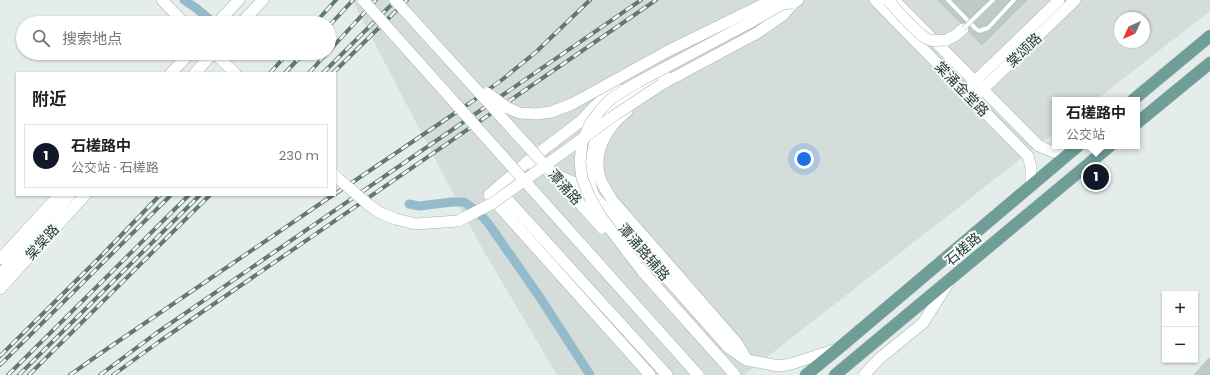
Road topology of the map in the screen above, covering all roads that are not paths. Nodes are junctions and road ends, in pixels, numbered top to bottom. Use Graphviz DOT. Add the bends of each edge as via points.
graph roads {
  1 [pos="162,0"];
  2 [pos="239,0"];
  3 [pos="263,0"];
  4 [pos="363,0"];
  5 [pos="396,0"];
  6 [pos="772,0"];
  7 [pos="782,0"];
  8 [pos="875,0"];
  9 [pos="888,0"];
  10 [pos="894,0"];
  11 [pos="949,0"];
  12 [pos="993,0"];
  13 [pos="1013,0"];
  14 [pos="1075,0"];
  15 [pos="795,1"];
  16 [pos="1052,2"];
  17 [pos="177,16"];
  18 [pos="224,16"];
  19 [pos="248,16"];
  20 [pos="963,29"];
  21 [pos="1210,36"];
  22 [pos="184,60"];
  23 [pos="207,60"];
  24 [pos="221,60"];
  25 [pos="453,63"];
  26 [pos="1210,63"];
  27 [pos="173,72"];
  28 [pos="196,72"];
  29 [pos="233,72"];
  30 [pos="662,84"];
  31 [pos="979,85"];
  32 [pos="969,95"];
  33 [pos="1137,97"];
  34 [pos="1140,121"];
  35 [pos="1074,149"];
  36 [pos="1106,149"];
  37 [pos="1067,154"];
  38 [pos="526,162"];
  39 [pos="336,177"];
  40 [pos="1031,186"];
  41 [pos="497,188"];
  42 [pos="58,196"];
  43 [pos="69,196"];
  44 [pos="84,196"];
  45 [pos="594,196"];
  46 [pos="0,260"];
  47 [pos="643,272"];
  48 [pos="0,275"];
  49 [pos="953,277"];
  50 [pos="0,289"];
  51 [pos="839,348"];
  52 [pos="747,360"];
  53 [pos="650,375"];
  54 [pos="667,375"];
  55 [pos="698,375"];
  56 [pos="735,375"];
  57 [pos="806,375"];
  58 [pos="835,375"];
  59 [pos="864,375"];
  1 -- 17 [label="main road"];
  2 -- 18 [label="main road"];
  3 -- 19 [label="main road"];
  4 -- 55 [label="main road, 潭涌路, bridge"];
  5 -- 25 [label="main road, 潭涌路, bridge"];
  6 -- 25 [label="main road, bridge" via="668,51 572,104 551,112 520,113 508,108"];
  7 -- 38 [label="main road" via="608,94 581,121"];
  8 -- 32 [label="main road, 棠涌金堂路"];
  9 -- 20 [label="main road, bridge" via="917,30 931,40 946,40"];
  10 -- 31 [label="main road, 棠涌金堂路"];
  11 -- 13 [label="lane" via="981,29"];
  12 -- 20 [label="lane, bridge"];
  14 -- 31 [label="main road, 棠颂路"];
  15 -- 30 [label="main road" via="783,15 757,33"];
  15 -- 45 [label="main road" via="614,105 599,122 593,146 590,184"];
  15 -- 47 [label="main road, bridge" via="782,4 638,82 612,98 590,124 582,143 582,178 601,217"];
  16 -- 31 [label="main road, 棠颂路"];
  21 -- 33 [label="main road"];
  22 -- 27 [label="main road"];
  23 -- 28 [label="main road"];
  24 -- 29 [label="main road"];
  25 -- 47 [label="main road, 潭涌路, bridge"];
  26 -- 34 [label="main road"];
  30 -- 39 [label="main road, bridge" via="493,203 458,220 415,224 396,219 368,205"];
  30 -- 52 [label="main road, bridge" via="646,99 626,112 608,131 598,154 602,183 612,200 737,343"];
  31 -- 32 [label="main road, 棠颂路"];
  31 -- 37 [label="main road, 棠涌金堂路" via="1039,146"];
  32 -- 40 [label="main road, 棠涌金堂路" via="1028,156"];
  35 -- 37 [label="main road, 石槎路"];
  36 -- 49 [label="main road, 石槎路"];
  37 -- 40 [label="main road, 石槎路"];
  38 -- 41 [label="main road"];
  38 -- 45 [label="main road, 潭涌路辅路" via="573,182"];
  40 -- 51 [label="main road, 石槎路"];
  41 -- 53 [label="main road" via="488,195"];
  41 -- 54 [label="main road"];
  42 -- 46 [label="main road, 棠棠路"];
  43 -- 48 [label="main road"];
  44 -- 50 [label="main road, 棠棠路"];
  45 -- 52 [label="main road, 潭涌路辅路" via="729,348"];
  47 -- 56 [label="main road, 潭涌路"];
  49 -- 58 [label="main road, 石槎路"];
  49 -- 59 [label="main road" via="923,323 879,359"];
  51 -- 52 [label="main road" via="779,366"];
  51 -- 57 [label="main road, 石槎路"];
}
